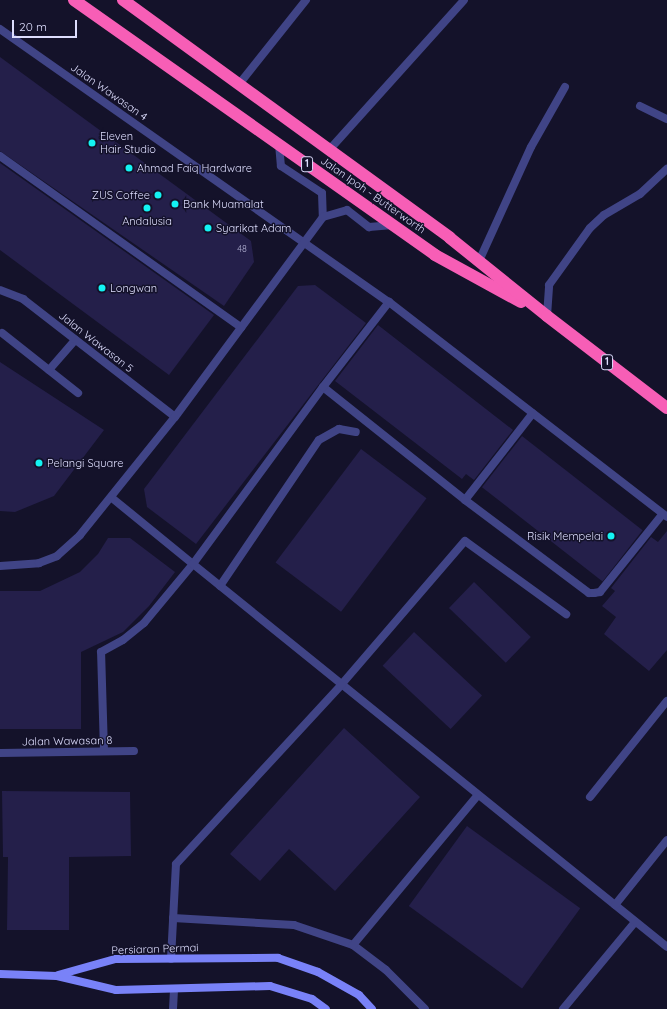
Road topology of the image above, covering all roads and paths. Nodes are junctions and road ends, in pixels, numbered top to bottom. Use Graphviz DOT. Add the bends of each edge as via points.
graph roads {
  1 [pos="74,0"];
  2 [pos="123,0"];
  3 [pos="306,0"];
  4 [pos="464,0"];
  5 [pos="0,29"];
  6 [pos="240,83"];
  7 [pos="565,87"];
  8 [pos="640,106"];
  9 [pos="667,119"];
  10 [pos="279,144"];
  11 [pos="330,149"];
  12 [pos="0,156"];
  13 [pos="667,169"];
  14 [pos="323,217"];
  15 [pos="393,226"];
  16 [pos="304,242"];
  17 [pos="479,261"];
  18 [pos="0,290"];
  19 [pos="389,302"];
  20 [pos="547,316"];
  21 [pos="242,327"];
  22 [pos="2,333"];
  23 [pos="75,340"];
  24 [pos="49,370"];
  25 [pos="323,387"];
  26 [pos="78,393"];
  27 [pos="667,408"];
  28 [pos="533,413"];
  29 [pos="175,418"];
  30 [pos="356,432"];
  31 [pos="112,498"];
  32 [pos="465,500"];
  33 [pos="665,516"];
  34 [pos="193,564"];
  35 [pos="0,566"];
  36 [pos="220,586"];
  37 [pos="566,614"];
  38 [pos="341,684"];
  39 [pos="667,701"];
  40 [pos="104,751"];
  41 [pos="134,751"];
  42 [pos="0,753"];
  43 [pos="478,795"];
  44 [pos="590,797"];
  45 [pos="667,840"];
  46 [pos="615,905"];
  47 [pos="173,918"];
  48 [pos="635,922"];
  49 [pos="353,945"];
  50 [pos="667,948"];
  51 [pos="171,959"];
  52 [pos="0,974"];
  53 [pos="57,976"];
  54 [pos="174,988"];
  55 [pos="173,1009"];
  56 [pos="326,1009"];
  57 [pos="372,1009"];
  58 [pos="425,1009"];
  59 [pos="563,1009"];
  1 -- 10 [label="highway, Jalan Ipoh - Butterworth / 1"];
  2 -- 6 [label="highway, Jalan Ipoh - Butterworth / 1"];
  3 -- 6 [label="street"];
  4 -- 11 [label="street"];
  5 -- 16 [label="street, Jalan Wawasan 4"];
  6 -- 11 [label="highway, Jalan Ipoh - Butterworth / 1"];
  7 -- 17 [label="street" via="531,147"];
  8 -- 9 [label="street"];
  10 -- 14 [label="street" via="282,166 322,193"];
  10 -- 15 [label="highway, Jalan Ipoh - Butterworth / 1"];
  11 -- 17 [label="highway, Jalan Ipoh - Butterworth / 1"];
  12 -- 21 [label="street"];
  13 -- 20 [label="street" via="640,194 596,221 549,285"];
  14 -- 15 [label="street" via="347,210 369,227"];
  14 -- 16 [label="street"];
  15 -- 20 [label="highway, Jalan Ipoh - Butterworth / 1" via="435,255"];
  16 -- 19 [label="street, Jalan Wawasan 4"];
  16 -- 21 [label="street"];
  17 -- 20 [label="highway, Jalan Ipoh - Butterworth / 1"];
  18 -- 23 [label="street, Jalan Wawasan 5" via="23,299"];
  19 -- 25 [label="street"];
  19 -- 28 [label="street, Jalan Wawasan 4"];
  20 -- 27 [label="highway, Jalan Ipoh - Butterworth / 1"];
  21 -- 29 [label="street"];
  22 -- 24 [label="street"];
  23 -- 24 [label="street"];
  23 -- 29 [label="street, Jalan Wawasan 5"];
  24 -- 26 [label="street"];
  25 -- 32 [label="street"];
  25 -- 34 [label="street"];
  28 -- 32 [label="street"];
  28 -- 33 [label="street, Jalan Wawasan 4"];
  29 -- 31 [label="street"];
  30 -- 36 [label="street" via="338,429 319,440"];
  31 -- 34 [label="street"];
  31 -- 35 [label="street" via="80,535 57,556 23,566"];
  32 -- 33 [label="street" via="588,592 594,593 600,592"];
  34 -- 36 [label="street"];
  34 -- 40 [label="street" via="144,623 123,640 101,652"];
  36 -- 38 [label="street"];
  37 -- 38 [label="street" via="465,540"];
  38 -- 43 [label="street"];
  38 -- 47 [label="street" via="176,864"];
  39 -- 44 [label="street"];
  40 -- 41 [label="street, Jalan Wawasan 8"];
  40 -- 42 [label="street, Jalan Wawasan 8"];
  43 -- 46 [label="street"];
  43 -- 49 [label="street"];
  45 -- 46 [label="street"];
  46 -- 48 [label="street"];
  47 -- 49 [label="street" via="294,925"];
  47 -- 51 [label="street"];
  48 -- 50 [label="street"];
  48 -- 59 [label="street"];
  49 -- 58 [label="street" via="386,970"];
  51 -- 53 [label="street, Persiaran Permai" via="114,959"];
  51 -- 57 [label="street, Persiaran Permai" via="278,958 318,972 359,995"];
  52 -- 53 [label="street"];
  53 -- 54 [label="street" via="116,990"];
  54 -- 55 [label="street"];
  54 -- 56 [label="street" via="270,986 312,999"];
}
